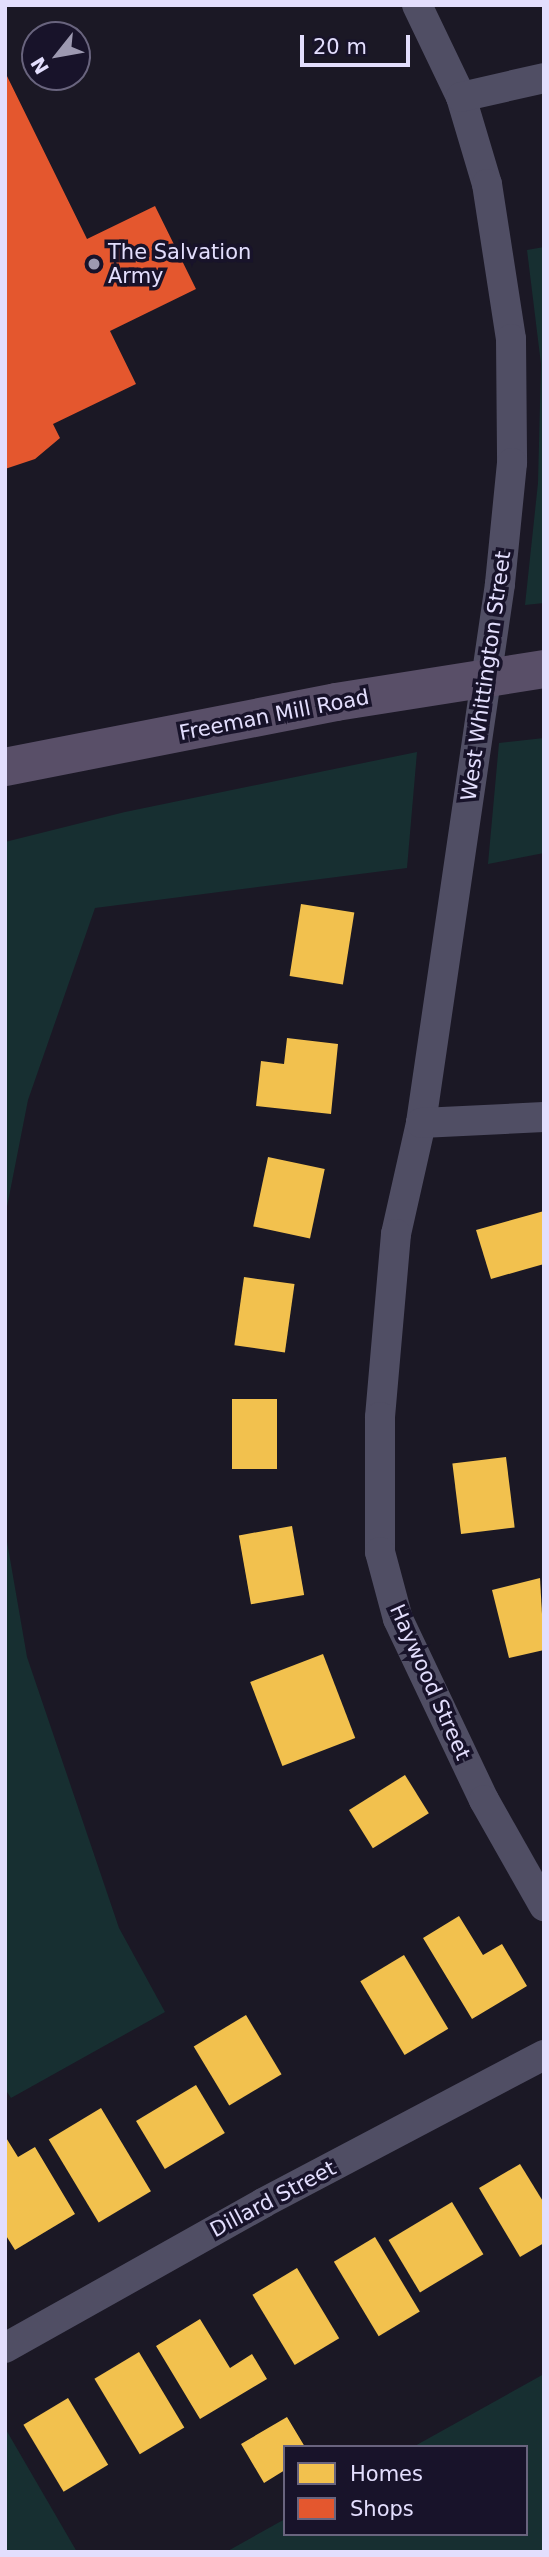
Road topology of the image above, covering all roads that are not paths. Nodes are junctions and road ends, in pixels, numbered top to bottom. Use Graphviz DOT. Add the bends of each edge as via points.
graph roads {
  1 [pos="417,5"];
  2 [pos="544,78"];
  3 [pos="461,97"];
  4 [pos="544,668"];
  5 [pos="5,767"];
  6 [pos="544,1118"];
  7 [pos="421,1123"];
  8 [pos="385,1357"];
  9 [pos="544,1906"];
  10 [pos="544,2055"];
  11 [pos="5,2348"];
  1 -- 3 [label="street, West Whittington Street"];
  2 -- 3 [label="street"];
  3 -- 7 [label="street, West Whittington Street" via="487,184 511,340 512,463 500,584"];
  4 -- 5 [label="main road, Freeman Mill Road, bridge" via="336,702"];
  6 -- 7 [label="street"];
  7 -- 8 [label="street, West Whittington Street" via="396,1234"];
  8 -- 9 [label="street, Haywood Street" via="378,1515 380,1552 398,1619 484,1800"];
  10 -- 11 [label="street, Dillard Street" via="263,2203"];
}
